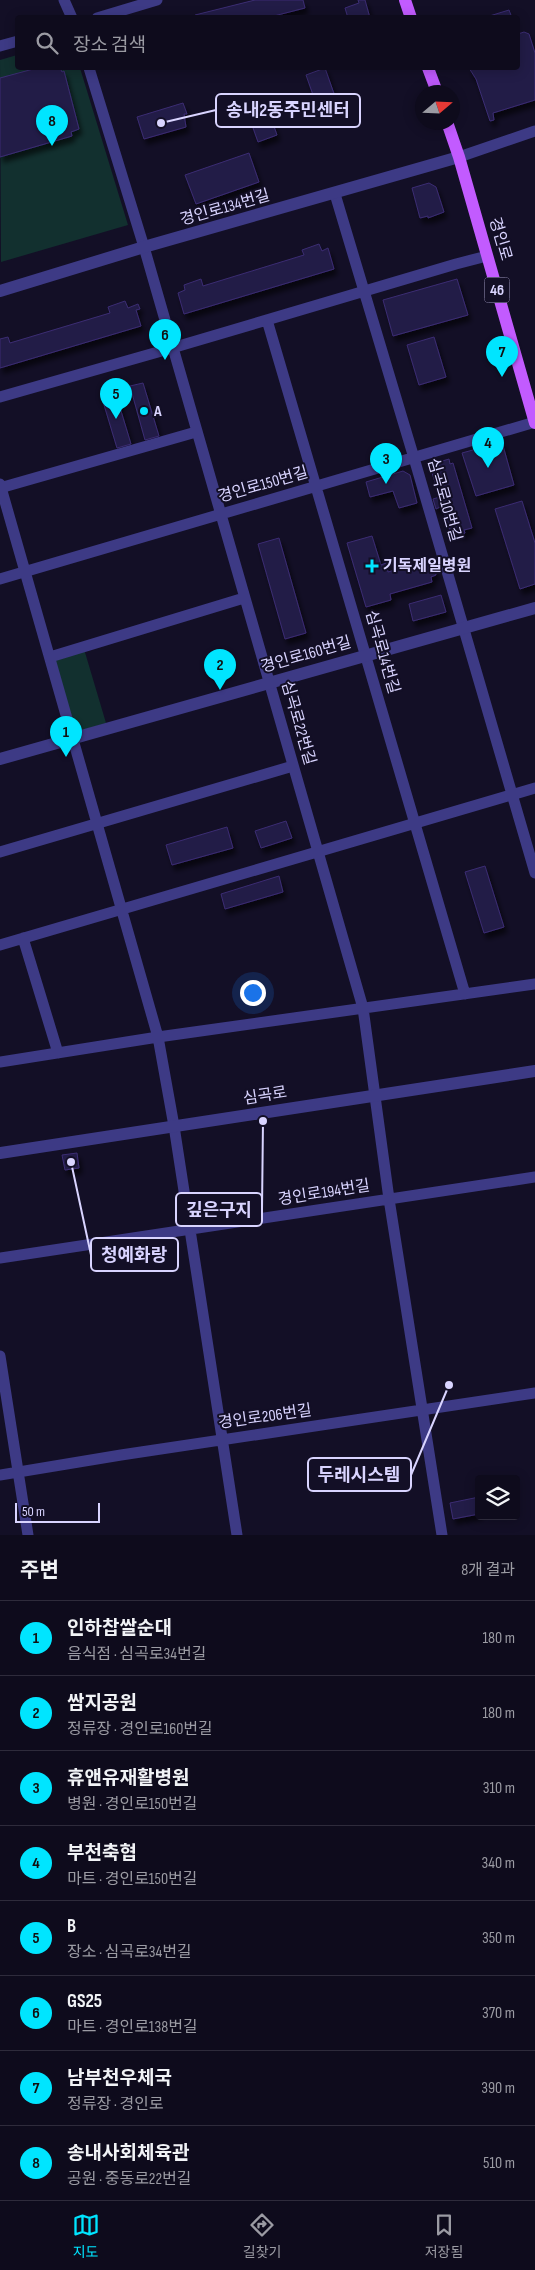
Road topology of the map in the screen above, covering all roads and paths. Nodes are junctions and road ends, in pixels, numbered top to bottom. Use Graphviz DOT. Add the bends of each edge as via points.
graph roads {
  1 [pos="64,0"];
  2 [pos="157,0"];
  3 [pos="405,0"];
  4 [pos="71,15"];
  5 [pos="107,15"];
  6 [pos="410,15"];
  7 [pos="15,42"];
  8 [pos="0,46"];
  9 [pos="90,70"];
  10 [pos="429,70"];
  11 [pos="434,85"];
  12 [pos="450,130"];
  13 [pos="535,131"];
  14 [pos="459,156"];
  15 [pos="335,194"];
  16 [pos="144,247"];
  17 [pos="488,256"];
  18 [pos="364,291"];
  19 [pos="0,292"];
  20 [pos="267,320"];
  21 [pos="172,348"];
  22 [pos="0,397"];
  23 [pos="535,423"];
  24 [pos="196,432"];
  25 [pos="414,458"];
  26 [pos="317,486"];
  27 [pos="0,487"];
  28 [pos="220,514"];
  29 [pos="25,572"];
  30 [pos="0,579"];
  31 [pos="244,598"];
  32 [pos="535,608"];
  33 [pos="464,628"];
  34 [pos="366,655"];
  35 [pos="50,656"];
  36 [pos="269,683"];
  37 [pos="73,738"];
  38 [pos="0,759"];
  39 [pos="293,766"];
  40 [pos="535,788"];
  41 [pos="512,795"];
  42 [pos="416,823"];
  43 [pos="97,824"];
  44 [pos="0,852"];
  45 [pos="318,852"];
  46 [pos="535,873"];
  47 [pos="122,910"];
  48 [pos="23,938"];
  49 [pos="0,945"];
  50 [pos="535,984"];
  51 [pos="465,994"];
  52 [pos="363,1008"];
  53 [pos="158,1037"];
  54 [pos="58,1053"];
  55 [pos="0,1062"];
  56 [pos="535,1071"];
  57 [pos="376,1096"];
  58 [pos="174,1126"];
  59 [pos="0,1153"];
  60 [pos="535,1176"];
  61 [pos="389,1199"];
  62 [pos="188,1230"];
  63 [pos="0,1258"];
  64 [pos="0,1356"];
  65 [pos="535,1393"];
  66 [pos="422,1410"];
  67 [pos="222,1440"];
  68 [pos="18,1472"];
  69 [pos="0,1475"];
  70 [pos="28,1535"];
  71 [pos="237,1535"];
  72 [pos="442,1535"];
  1 -- 4 [label="street"];
  2 -- 5 [label="street"];
  3 -- 6 [label="main road"];
  7 -- 8 [label="street"];
  9 -- 16 [label="street, 심곡로22번길"];
  10 -- 11 [label="main road"];
  12 -- 14 [label="main road, 경인로 / 46"];
  13 -- 14 [label="street"];
  14 -- 15 [label="street, 경인로134번길"];
  14 -- 17 [label="main road, 경인로 / 46"];
  15 -- 16 [label="street, 경인로134번길"];
  15 -- 18 [label="street, 심곡로10번길"];
  16 -- 19 [label="street, 경인로134번길"];
  16 -- 21 [label="street, 심곡로22번길"];
  17 -- 18 [label="street"];
  17 -- 23 [label="main road, 경인로 / 46"];
  18 -- 20 [label="street"];
  18 -- 25 [label="street, 심곡로10번길"];
  20 -- 21 [label="street"];
  20 -- 26 [label="street, 심곡로14번길"];
  21 -- 22 [label="street"];
  21 -- 24 [label="street, 심곡로22번길"];
  23 -- 25 [label="street, 경인로150번길"];
  24 -- 27 [label="street"];
  24 -- 28 [label="street, 심곡로22번길"];
  25 -- 26 [label="street, 경인로150번길"];
  25 -- 33 [label="street, 심곡로10번길"];
  26 -- 28 [label="street, 경인로150번길"];
  26 -- 34 [label="street, 심곡로14번길"];
  27 -- 29 [label="street"];
  28 -- 29 [label="street, 경인로150번길"];
  28 -- 31 [label="street, 심곡로22번길"];
  29 -- 30 [label="street, 경인로150번길"];
  29 -- 35 [label="street"];
  31 -- 35 [label="street"];
  31 -- 36 [label="street, 심곡로22번길"];
  32 -- 33 [label="street, 경인로160번길"];
  33 -- 34 [label="street, 경인로160번길"];
  33 -- 41 [label="street, 심곡로10번길"];
  34 -- 36 [label="street, 경인로160번길"];
  34 -- 42 [label="street, 심곡로14번길"];
  35 -- 37 [label="street"];
  36 -- 37 [label="street, 경인로160번길"];
  36 -- 39 [label="street, 심곡로22번길"];
  37 -- 38 [label="street, 경인로160번길"];
  37 -- 43 [label="street"];
  39 -- 43 [label="street"];
  39 -- 45 [label="street, 심곡로22번길"];
  40 -- 41 [label="street"];
  41 -- 42 [label="street"];
  41 -- 46 [label="street, 심곡로10번길"];
  42 -- 45 [label="street"];
  42 -- 51 [label="street, 심곡로14번길"];
  43 -- 44 [label="street"];
  43 -- 47 [label="street"];
  45 -- 47 [label="street"];
  45 -- 52 [label="street, 심곡로22번길"];
  47 -- 48 [label="street"];
  47 -- 53 [label="street"];
  48 -- 49 [label="street"];
  48 -- 54 [label="street"];
  50 -- 51 [label="street"];
  51 -- 52 [label="street"];
  52 -- 53 [label="street"];
  52 -- 57 [label="street, 심곡로22번길"];
  53 -- 54 [label="street"];
  53 -- 58 [label="street"];
  54 -- 55 [label="street"];
  56 -- 57 [label="street, 심곡로"];
  57 -- 58 [label="street, 심곡로"];
  57 -- 61 [label="street, 심곡로22번길"];
  58 -- 59 [label="street, 심곡로"];
  58 -- 62 [label="street"];
  60 -- 61 [label="street, 경인로194번길"];
  61 -- 62 [label="street, 경인로194번길"];
  61 -- 66 [label="street, 심곡로22번길"];
  62 -- 63 [label="street, 경인로194번길"];
  62 -- 67 [label="street"];
  64 -- 68 [label="street"];
  65 -- 66 [label="street, 경인로206번길"];
  66 -- 67 [label="street, 경인로206번길"];
  66 -- 72 [label="street, 심곡로22번길"];
  67 -- 68 [label="street, 경인로206번길"];
  67 -- 71 [label="street"];
  68 -- 69 [label="street, 경인로206번길"];
  68 -- 70 [label="street"];
}
